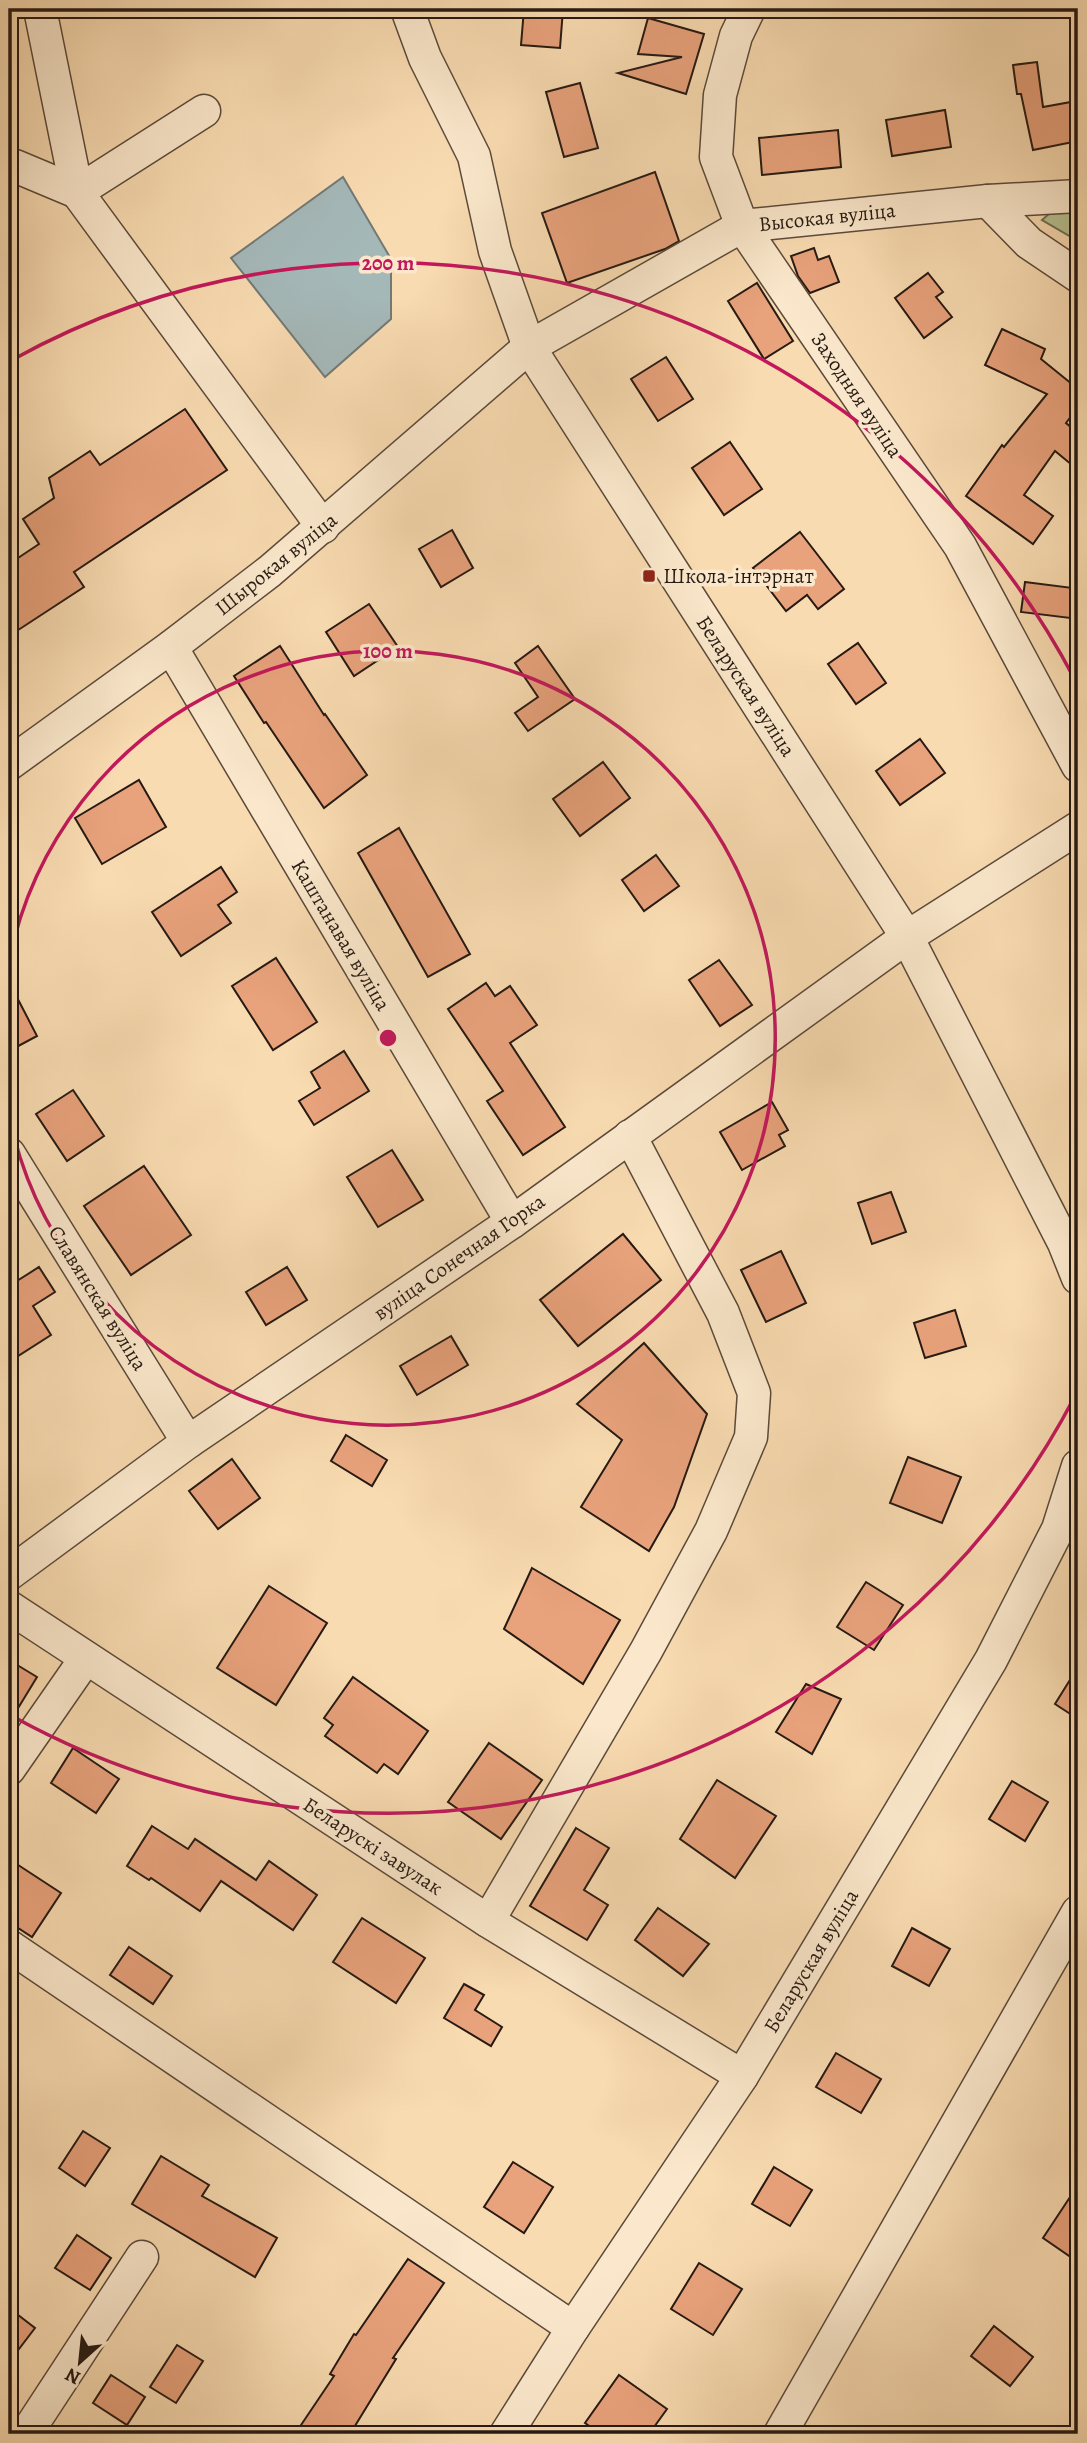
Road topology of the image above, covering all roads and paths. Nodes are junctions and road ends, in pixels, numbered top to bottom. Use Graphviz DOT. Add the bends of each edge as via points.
graph roads {
  1 [pos="407,9"];
  2 [pos="749,9"];
  3 [pos="41,14"];
  4 [pos="204,111"];
  5 [pos="15,166"];
  6 [pos="77,192"];
  7 [pos="1078,196"];
  8 [pos="988,201"];
  9 [pos="742,226"];
  10 [pos="1078,275"];
  11 [pos="529,347"];
  12 [pos="323,527"];
  13 [pos="171,647"];
  14 [pos="9,764"];
  15 [pos="1078,766"];
  16 [pos="1078,828"];
  17 [pos="907,937"];
  18 [pos="630,1136"];
  19 [pos="9,1154"];
  20 [pos="512,1222"];
  21 [pos="1078,1278"];
  22 [pos="188,1442"];
  23 [pos="1078,1466"];
  24 [pos="9,1574"];
  25 [pos="9,1607"];
  26 [pos="86,1658"];
  27 [pos="9,1769"];
  28 [pos="1078,1912"];
  29 [pos="488,1921"];
  30 [pos="9,1946"];
  31 [pos="742,2076"];
  32 [pos="142,2257"];
  33 [pos="573,2328"];
  34 [pos="26,2426"];
  35 [pos="506,2434"];
  36 [pos="780,2434"];
  1 -- 11 [label="street, Беларуская вуліца" via="425,58 474,156 495,251"];
  2 -- 9 [label="street, Заходняя вуліца" via="736,36 720,95 716,157"];
  3 -- 6 [label="street"];
  4 -- 6 [label="street"];
  5 -- 6 [label="street"];
  6 -- 12 [label="street"];
  7 -- 8 [label="street, Высокая вуліца"];
  8 -- 9 [label="street, Высокая вуліца"];
  8 -- 10 [label="street" via="1029,243"];
  9 -- 11 [label="street, Высокая вуліца"];
  9 -- 15 [label="street, Заходняя вуліца" via="960,546"];
  11 -- 12 [label="street, Шырокая вуліца"];
  11 -- 17 [label="street, Беларуская вуліца"];
  12 -- 13 [label="street, Шырокая вуліца"];
  13 -- 14 [label="street, Шырокая вуліца"];
  13 -- 20 [label="street, Каштанавая вуліца"];
  16 -- 17 [label="street, вуліца Сонечная Горка"];
  17 -- 18 [label="street, вуліца Сонечная Горка"];
  17 -- 21 [label="street, Беларуская вуліца"];
  18 -- 20 [label="street, вуліца Сонечная Горка"];
  18 -- 29 [label="street" via="723,1313 754,1393 751,1437 705,1543"];
  19 -- 22 [label="street, Славянская вуліца"];
  20 -- 22 [label="street, вуліца Сонечная Горка"];
  22 -- 24 [label="street, вуліца Сонечная Горка"];
  23 -- 31 [label="street, Беларуская вуліца" via="1058,1529 991,1660"];
  25 -- 26 [label="street, Беларускі завулак"];
  26 -- 27 [label="street"];
  26 -- 29 [label="street, Беларускі завулак"];
  28 -- 36 [label="street"];
  29 -- 31 [label="street, Беларускі завулак"];
  30 -- 33 [label="street"];
  31 -- 33 [label="street, Беларуская вуліца"];
  32 -- 34 [label="street"];
  33 -- 35 [label="street, Беларуская вуліца"];
}
